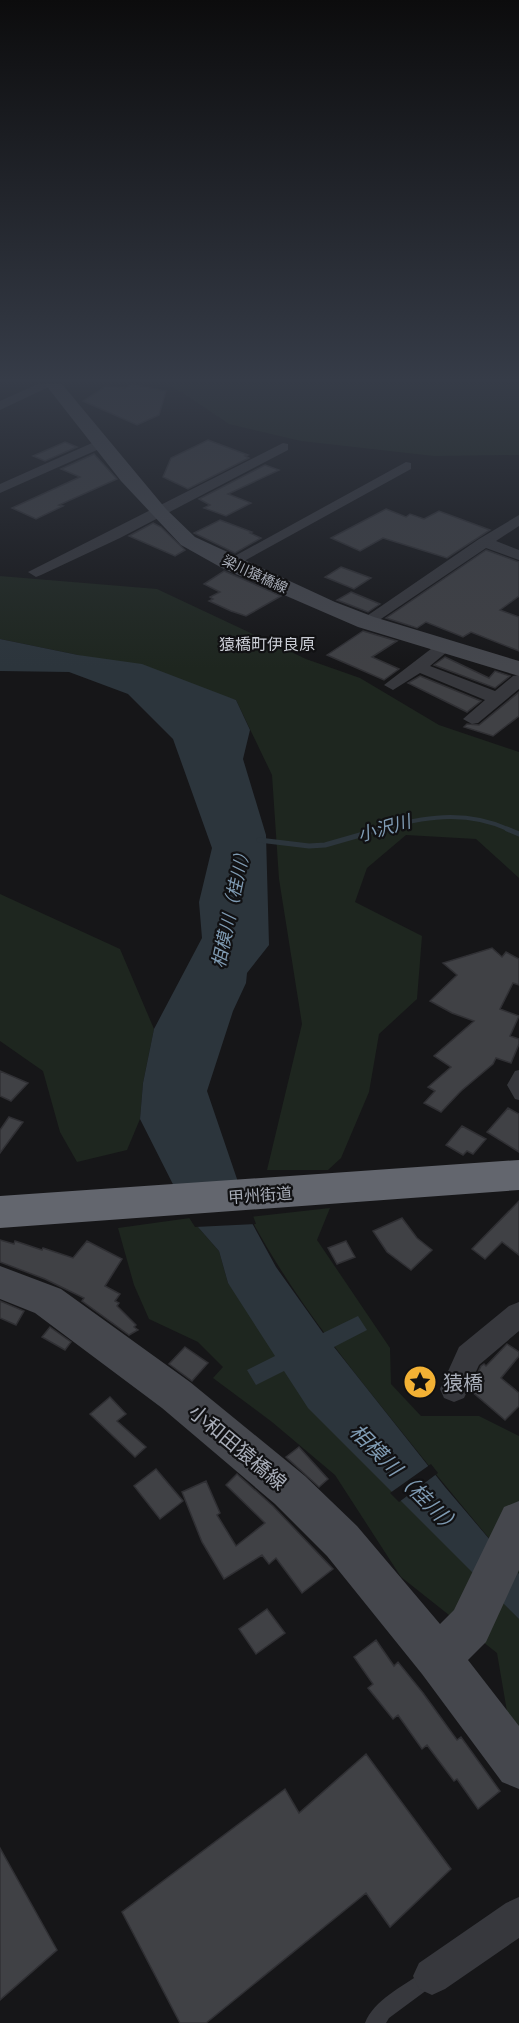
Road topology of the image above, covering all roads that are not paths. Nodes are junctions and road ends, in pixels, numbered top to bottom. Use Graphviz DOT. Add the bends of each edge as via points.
graph roads {
  1 [pos="23,478"];
  2 [pos="130,478"];
  3 [pos="224,478"];
  4 [pos="383,478"];
  5 [pos="0,489"];
  6 [pos="159,513"];
  7 [pos="519,519"];
  8 [pos="484,542"];
  9 [pos="519,555"];
  10 [pos="230,563"];
  11 [pos="36,572"];
  12 [pos="366,622"];
  13 [pos="446,646"];
  14 [pos="419,667"];
  15 [pos="519,669"];
  16 [pos="519,680"];
  17 [pos="393,685"];
  18 [pos="498,699"];
  19 [pos="472,719"];
  20 [pos="519,1074"];
  21 [pos="519,1096"];
  22 [pos="519,1175"];
  23 [pos="0,1212"];
  24 [pos="0,1282"];
  25 [pos="519,1314"];
  26 [pos="454,1389"];
  27 [pos="519,1522"];
  28 [pos="438,1658"];
  29 [pos="519,1765"];
  30 [pos="519,1916"];
  31 [pos="432,1976"];
  32 [pos="374,2023"];
  1 -- 5 [label="street"];
  2 -- 6 [label="main road, 梁川猿橋線"];
  3 -- 6 [label="street"];
  4 -- 10 [label="street"];
  6 -- 10 [label="main road, 梁川猿橋線" via="188,541"];
  6 -- 11 [label="street"];
  7 -- 8 [label="street"];
  8 -- 9 [label="street"];
  8 -- 12 [label="street"];
  10 -- 12 [label="main road, 梁川猿橋線"];
  12 -- 13 [label="main road, 梁川猿橋線"];
  13 -- 14 [label="street"];
  13 -- 15 [label="main road, 梁川猿橋線"];
  14 -- 17 [label="street"];
  14 -- 18 [label="street"];
  16 -- 18 [label="street"];
  18 -- 19 [label="street"];
  20 -- 21 [label="lane" via="513,1085"];
  22 -- 23 [label="highway, 甲州街道"];
  24 -- 28 [label="main road, 小和田猿橋線" via="48,1301 248,1453 342,1541"];
  25 -- 26 [label="street" via="469,1356"];
  27 -- 28 [label="main road" via="470,1626"];
  28 -- 29 [label="main road, 小和田猿橋線"];
  30 -- 31 [label="street"];
  31 -- 32 [label="lane"];
}
